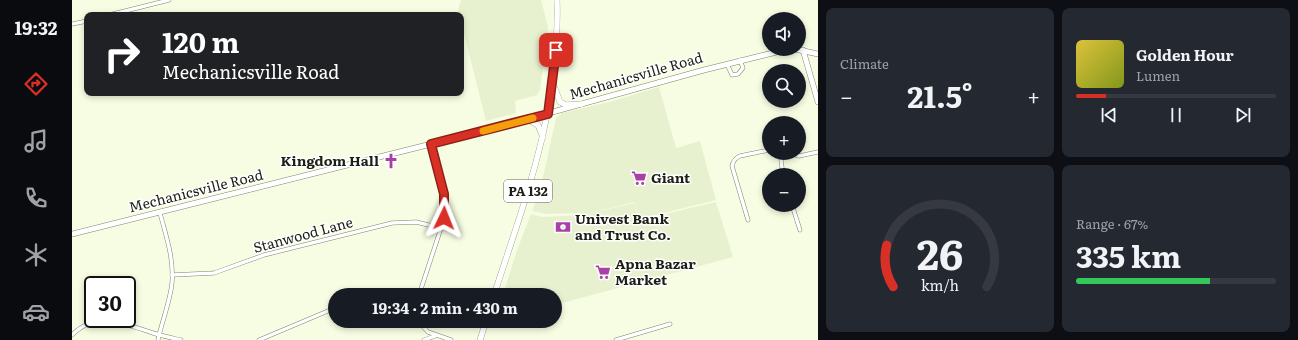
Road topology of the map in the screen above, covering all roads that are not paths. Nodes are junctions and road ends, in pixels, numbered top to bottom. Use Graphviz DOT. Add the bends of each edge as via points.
graph roads {
  1 [pos="169,0"];
  2 [pos="557,0"];
  3 [pos="121,12"];
  4 [pos="84,21"];
  5 [pos="72,24"];
  6 [pos="806,51"];
  7 [pos="818,54"];
  8 [pos="762,55"];
  9 [pos="805,56"];
  10 [pos="740,60"];
  11 [pos="727,64"];
  12 [pos="553,82"];
  13 [pos="818,102"];
  14 [pos="582,104"];
  15 [pos="548,114"];
  16 [pos="527,119"];
  17 [pos="543,138"];
  18 [pos="431,144"];
  19 [pos="762,151"];
  20 [pos="818,152"];
  21 [pos="806,155"];
  22 [pos="794,212"];
  23 [pos="160,213"];
  24 [pos="748,220"];
  25 [pos="441,228"];
  26 [pos="800,230"];
  27 [pos="72,234"];
  28 [pos="172,275"];
  29 [pos="421,288"];
  30 [pos="496,288"];
  31 [pos="328,311"];
  32 [pos="670,324"];
  33 [pos="424,328"];
  34 [pos="484,328"];
  35 [pos="72,335"];
  36 [pos="159,335"];
  37 [pos="437,336"];
  38 [pos="158,340"];
  39 [pos="181,340"];
  40 [pos="259,340"];
  41 [pos="424,340"];
  42 [pos="451,340"];
  43 [pos="480,340"];
  44 [pos="616,340"];
  1 -- 3 [label="street"];
  2 -- 12 [label="main road, PA 132"];
  4 -- 5 [label="street"];
  6 -- 7 [label="street"];
  8 -- 10 [label="street, Mechanicsville Road"];
  9 -- 13 [label="street"];
  10 -- 11 [label="street, Mechanicsville Road"];
  10 -- 11 [label="street" via="743,68 738,74 732,74"];
  11 -- 14 [label="street, Mechanicsville Road"];
  12 -- 14 [label="main road" via="560,102 566,105"];
  12 -- 15 [label="main road, PA 132"];
  14 -- 15 [label="street, Mechanicsville Road"];
  15 -- 16 [label="street, Mechanicsville Road"];
  15 -- 17 [label="main road, PA 132"];
  16 -- 17 [label="main road" via="538,125"];
  16 -- 18 [label="street, Mechanicsville Road"];
  17 -- 30 [label="main road, PA 132" via="533,177"];
  18 -- 23 [label="street, Mechanicsville Road"];
  18 -- 25 [label="street" via="444,200"];
  19 -- 24 [label="street" via="740,156 732,166"];
  20 -- 21 [label="street"];
  22 -- 26 [label="street"];
  23 -- 27 [label="street, Mechanicsville Road"];
  23 -- 28 [label="street" via="170,251"];
  25 -- 28 [label="street, Stanwood Lane" via="416,222 392,223 264,255 214,273"];
  25 -- 29 [label="street"];
  28 -- 36 [label="street"];
  31 -- 40 [label="street"];
  32 -- 44 [label="street"];
  33 -- 37 [label="street"];
  34 -- 43 [label="main road"];
  35 -- 36 [label="street" via="86,324 104,320"];
  36 -- 38 [label="street"];
  36 -- 39 [label="street"];
  37 -- 41 [label="street"];
  37 -- 42 [label="street"];
}
